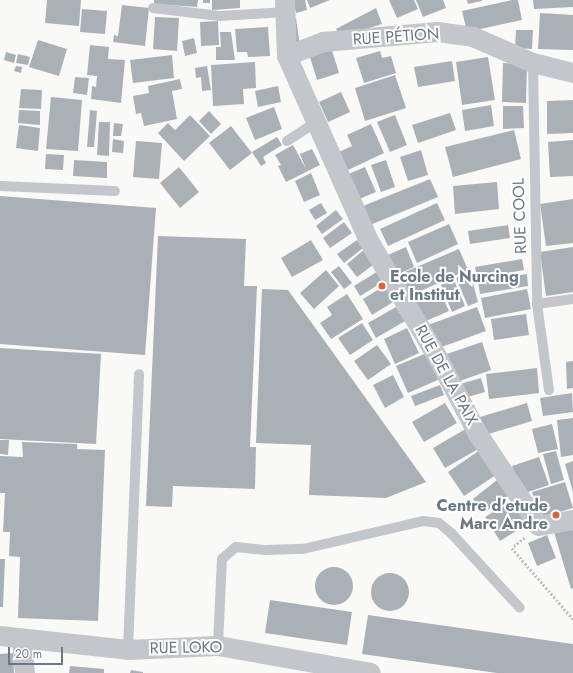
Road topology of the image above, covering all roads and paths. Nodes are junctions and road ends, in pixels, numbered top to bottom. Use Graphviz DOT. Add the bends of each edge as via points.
graph roads {
  1 [pos="285,6"];
  2 [pos="153,8"];
  3 [pos="288,56"];
  4 [pos="533,64"];
  5 [pos="573,73"];
  6 [pos="316,122"];
  7 [pos="287,141"];
  8 [pos="0,186"];
  9 [pos="115,191"];
  10 [pos="573,299"];
  11 [pos="537,304"];
  12 [pos="139,374"];
  13 [pos="549,390"];
  14 [pos="573,520"];
  15 [pos="539,526"];
  16 [pos="520,608"];
  17 [pos="573,619"];
  18 [pos="0,636"];
  19 [pos="22,640"];
  20 [pos="218,646"];
  21 [pos="128,650"];
  22 [pos="25,673"];
  23 [pos="370,673"];
  1 -- 2 [label="lane" via="220,16"];
  1 -- 3 [label="street, RUE DE LA PAIX"];
  3 -- 4 [label="street, RUE PÉTION" via="324,42 438,32 473,37"];
  3 -- 6 [label="street, RUE DE LA PAIX"];
  4 -- 5 [label="street, RUE PÉTION"];
  4 -- 11 [label="lane, RUE COOL"];
  6 -- 7 [label="lane"];
  6 -- 15 [label="street, RUE DE LA PAIX" via="369,241 439,360 478,434"];
  8 -- 9 [label="lane"];
  10 -- 11 [label="lane"];
  11 -- 13 [label="lane, RUE COOL"];
  12 -- 21 [label="lane"];
  14 -- 15 [label="street"];
  15 -- 17 [label="path" via="512,548"];
  16 -- 20 [label="lane" via="452,534 438,523 423,521 303,549 266,550 236,547 222,559"];
  18 -- 19 [label="street, RUE LOKO"];
  19 -- 21 [label="street, RUE LOKO"];
  19 -- 22 [label="street"];
  20 -- 21 [label="street, RUE LOKO"];
  20 -- 23 [label="street, RUE LOKO"];
}
